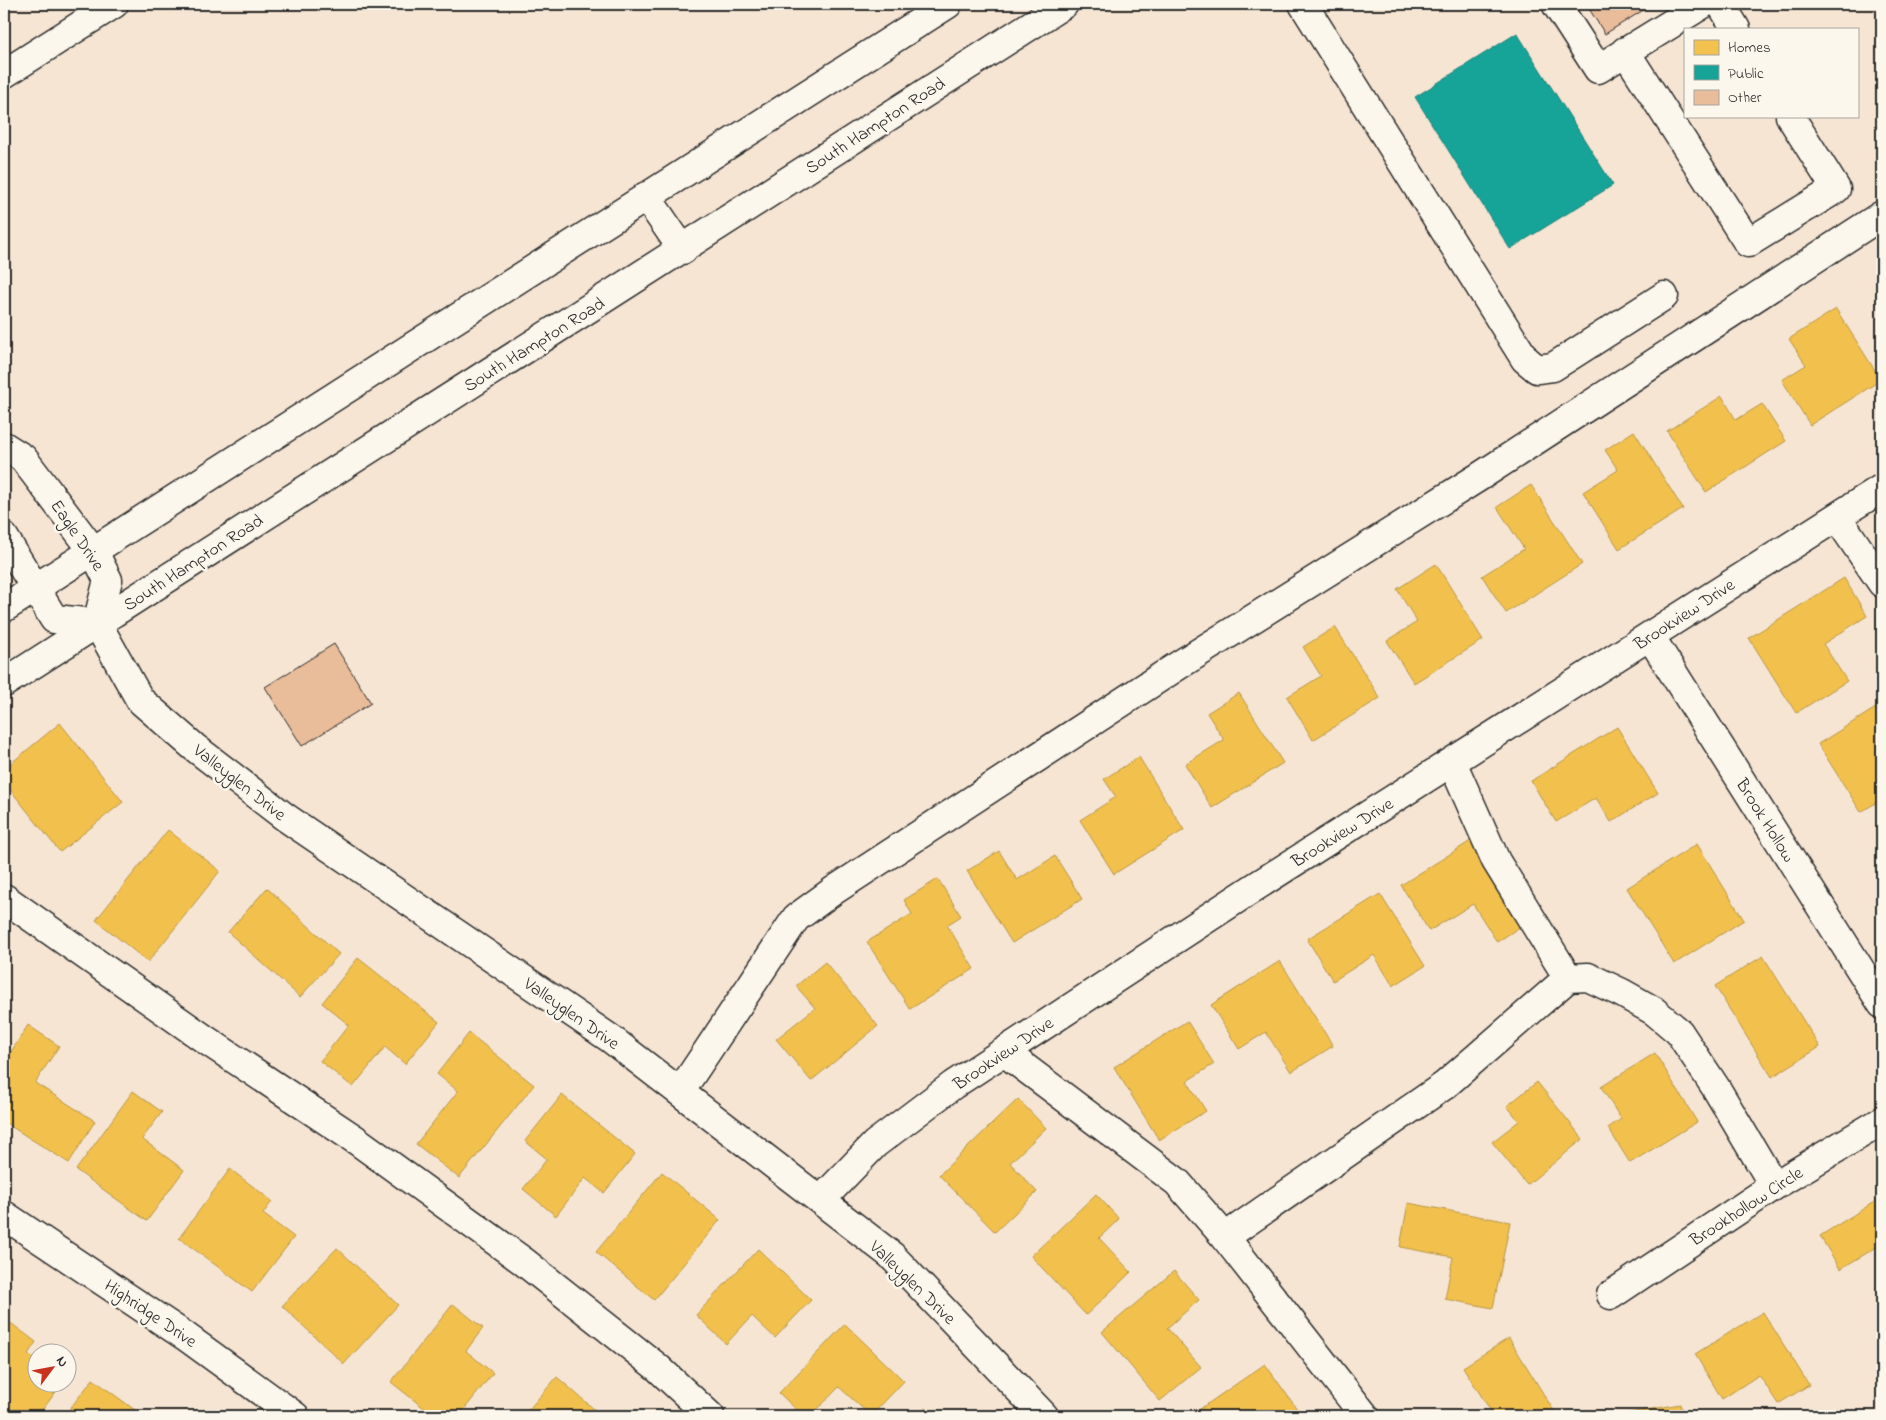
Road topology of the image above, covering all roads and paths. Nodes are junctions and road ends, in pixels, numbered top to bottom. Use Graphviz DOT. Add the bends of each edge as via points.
graph roads {
  1 [pos="114,4"];
  2 [pos="1064,4"];
  3 [pos="1303,4"];
  4 [pos="1556,4"];
  5 [pos="1703,4"];
  6 [pos="1720,4"];
  7 [pos="935,7"];
  8 [pos="1735,28"];
  9 [pos="1625,51"];
  10 [pos="4,74"];
  11 [pos="1791,118"];
  12 [pos="646,196"];
  13 [pos="1882,215"];
  14 [pos="683,250"];
  15 [pos="1664,296"];
  16 [pos="4,446"];
  17 [pos="1882,488"];
  18 [pos="1837,517"];
  19 [pos="4,537"];
  20 [pos="94,552"];
  21 [pos="1882,583"];
  22 [pos="36,588"];
  23 [pos="4,608"];
  24 [pos="97,623"];
  25 [pos="1650,636"];
  26 [pos="4,683"];
  27 [pos="1452,762"];
  28 [pos="4,898"];
  29 [pos="1568,978"];
  30 [pos="1882,1004"];
  31 [pos="1004,1052"];
  32 [pos="680,1092"];
  33 [pos="1882,1121"];
  34 [pos="1774,1186"];
  35 [pos="820,1200"];
  36 [pos="4,1215"];
  37 [pos="1224,1237"];
  38 [pos="1612,1294"];
  39 [pos="295,1416"];
  40 [pos="710,1416"];
  41 [pos="1044,1416"];
  42 [pos="1365,1416"];
  1 -- 10 [label="street"];
  2 -- 14 [label="street, South Hampton Road"];
  3 -- 15 [label="street" via="1525,359 1538,369 1553,367"];
  4 -- 9 [label="street" via="1598,69"];
  5 -- 9 [label="street"];
  6 -- 8 [label="street"];
  7 -- 12 [label="street"];
  9 -- 11 [label="street" via="1748,243 1836,189"];
  12 -- 14 [label="street"];
  12 -- 20 [label="street"];
  13 -- 32 [label="street" via="1479,477 1179,665 826,896 796,918"];
  14 -- 24 [label="street, South Hampton Road"];
  16 -- 20 [label="street, Eagle Drive" via="23,458"];
  17 -- 18 [label="street, Brookview Drive"];
  18 -- 21 [label="street"];
  18 -- 25 [label="street, Brookview Drive"];
  19 -- 22 [label="street"];
  20 -- 22 [label="street"];
  20 -- 24 [label="street, Eagle Drive" via="108,580"];
  22 -- 23 [label="street"];
  22 -- 24 [label="street" via="54,619"];
  24 -- 26 [label="street, South Hampton Road"];
  24 -- 32 [label="street, Valleyglen Drive" via="140,700 194,747 285,818 611,1039"];
  25 -- 27 [label="street, Brookview Drive"];
  25 -- 30 [label="street, Brook Hollow"];
  27 -- 29 [label="street" via="1496,861"];
  27 -- 31 [label="street, Brookview Drive"];
  28 -- 40 [label="street" via="206,1040 356,1140 523,1261 657,1367"];
  29 -- 34 [label="street" via="1588,977 1622,993 1654,1011 1679,1032"];
  29 -- 37 [label="street" via="1445,1085"];
  31 -- 35 [label="street, Brookview Drive" via="875,1144"];
  31 -- 37 [label="street" via="1176,1182"];
  32 -- 35 [label="street, Valleyglen Drive"];
  33 -- 34 [label="street, Brookhollow Circle"];
  34 -- 38 [label="street, Brookhollow Circle"];
  35 -- 41 [label="street, Valleyglen Drive" via="891,1255"];
  36 -- 39 [label="street, Highridge Drive" via="185,1336"];
  37 -- 42 [label="street"];
}
